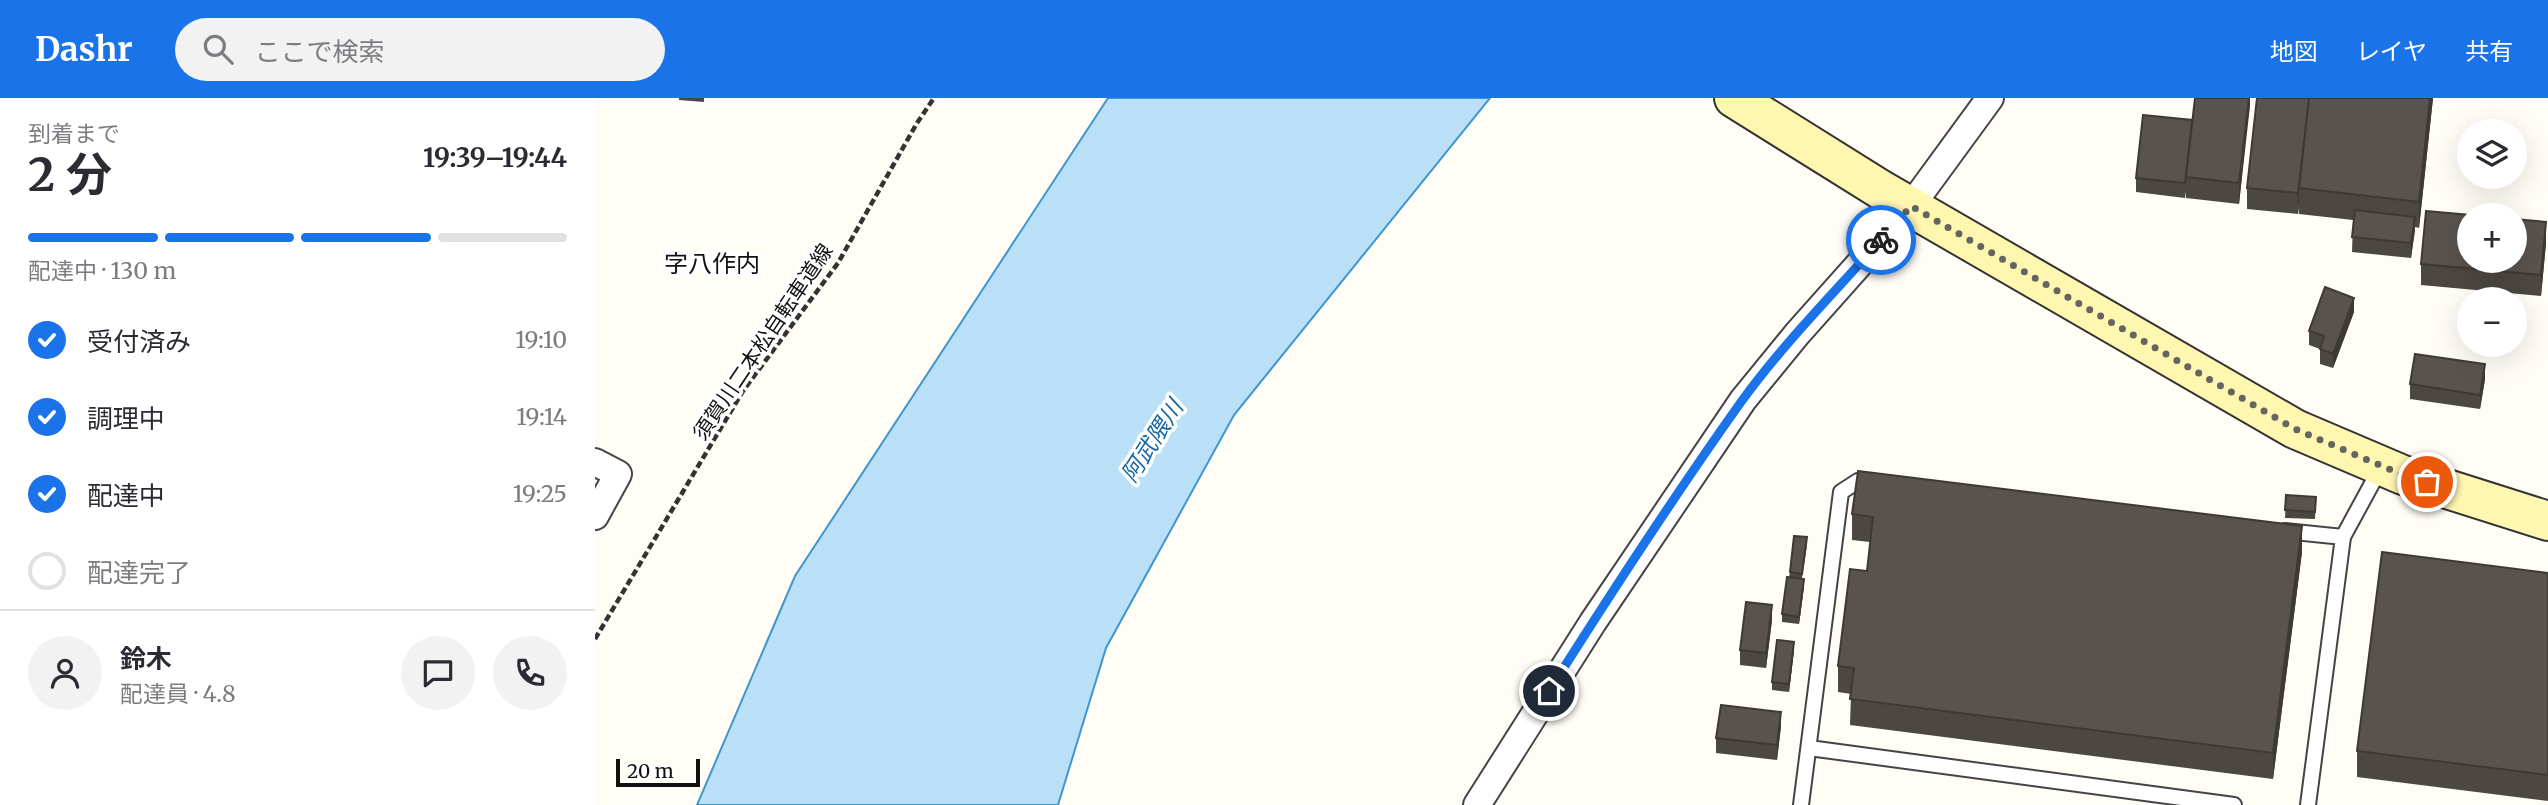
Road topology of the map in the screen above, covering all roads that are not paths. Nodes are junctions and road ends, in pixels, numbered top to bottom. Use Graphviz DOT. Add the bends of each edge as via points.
graph roads {
  1 [pos="1734,98"];
  2 [pos="1990,98"];
  3 [pos="1897,198"];
  4 [pos="595,462"];
  5 [pos="2382,466"];
  6 [pos="1885,484"];
  7 [pos="595,516"];
  8 [pos="2548,521"];
  9 [pos="2274,529"];
  10 [pos="2343,537"];
  11 [pos="1809,747"];
  12 [pos="1477,805"];
  13 [pos="1801,805"];
  14 [pos="2234,805"];
  15 [pos="2308,805"];
  1 -- 3 [label="street"];
  2 -- 3 [label="street"];
  3 -- 5 [label="street" via="2295,429"];
  3 -- 12 [label="street" via="1743,400 1593,622"];
  4 -- 7 [label="street" via="618,474"];
  5 -- 8 [label="street"];
  5 -- 10 [label="lane"];
  6 -- 11 [label="lane" via="1858,481 1842,492"];
  9 -- 10 [label="lane"];
  10 -- 15 [label="lane"];
  11 -- 13 [label="lane"];
  11 -- 14 [label="lane"];
}
